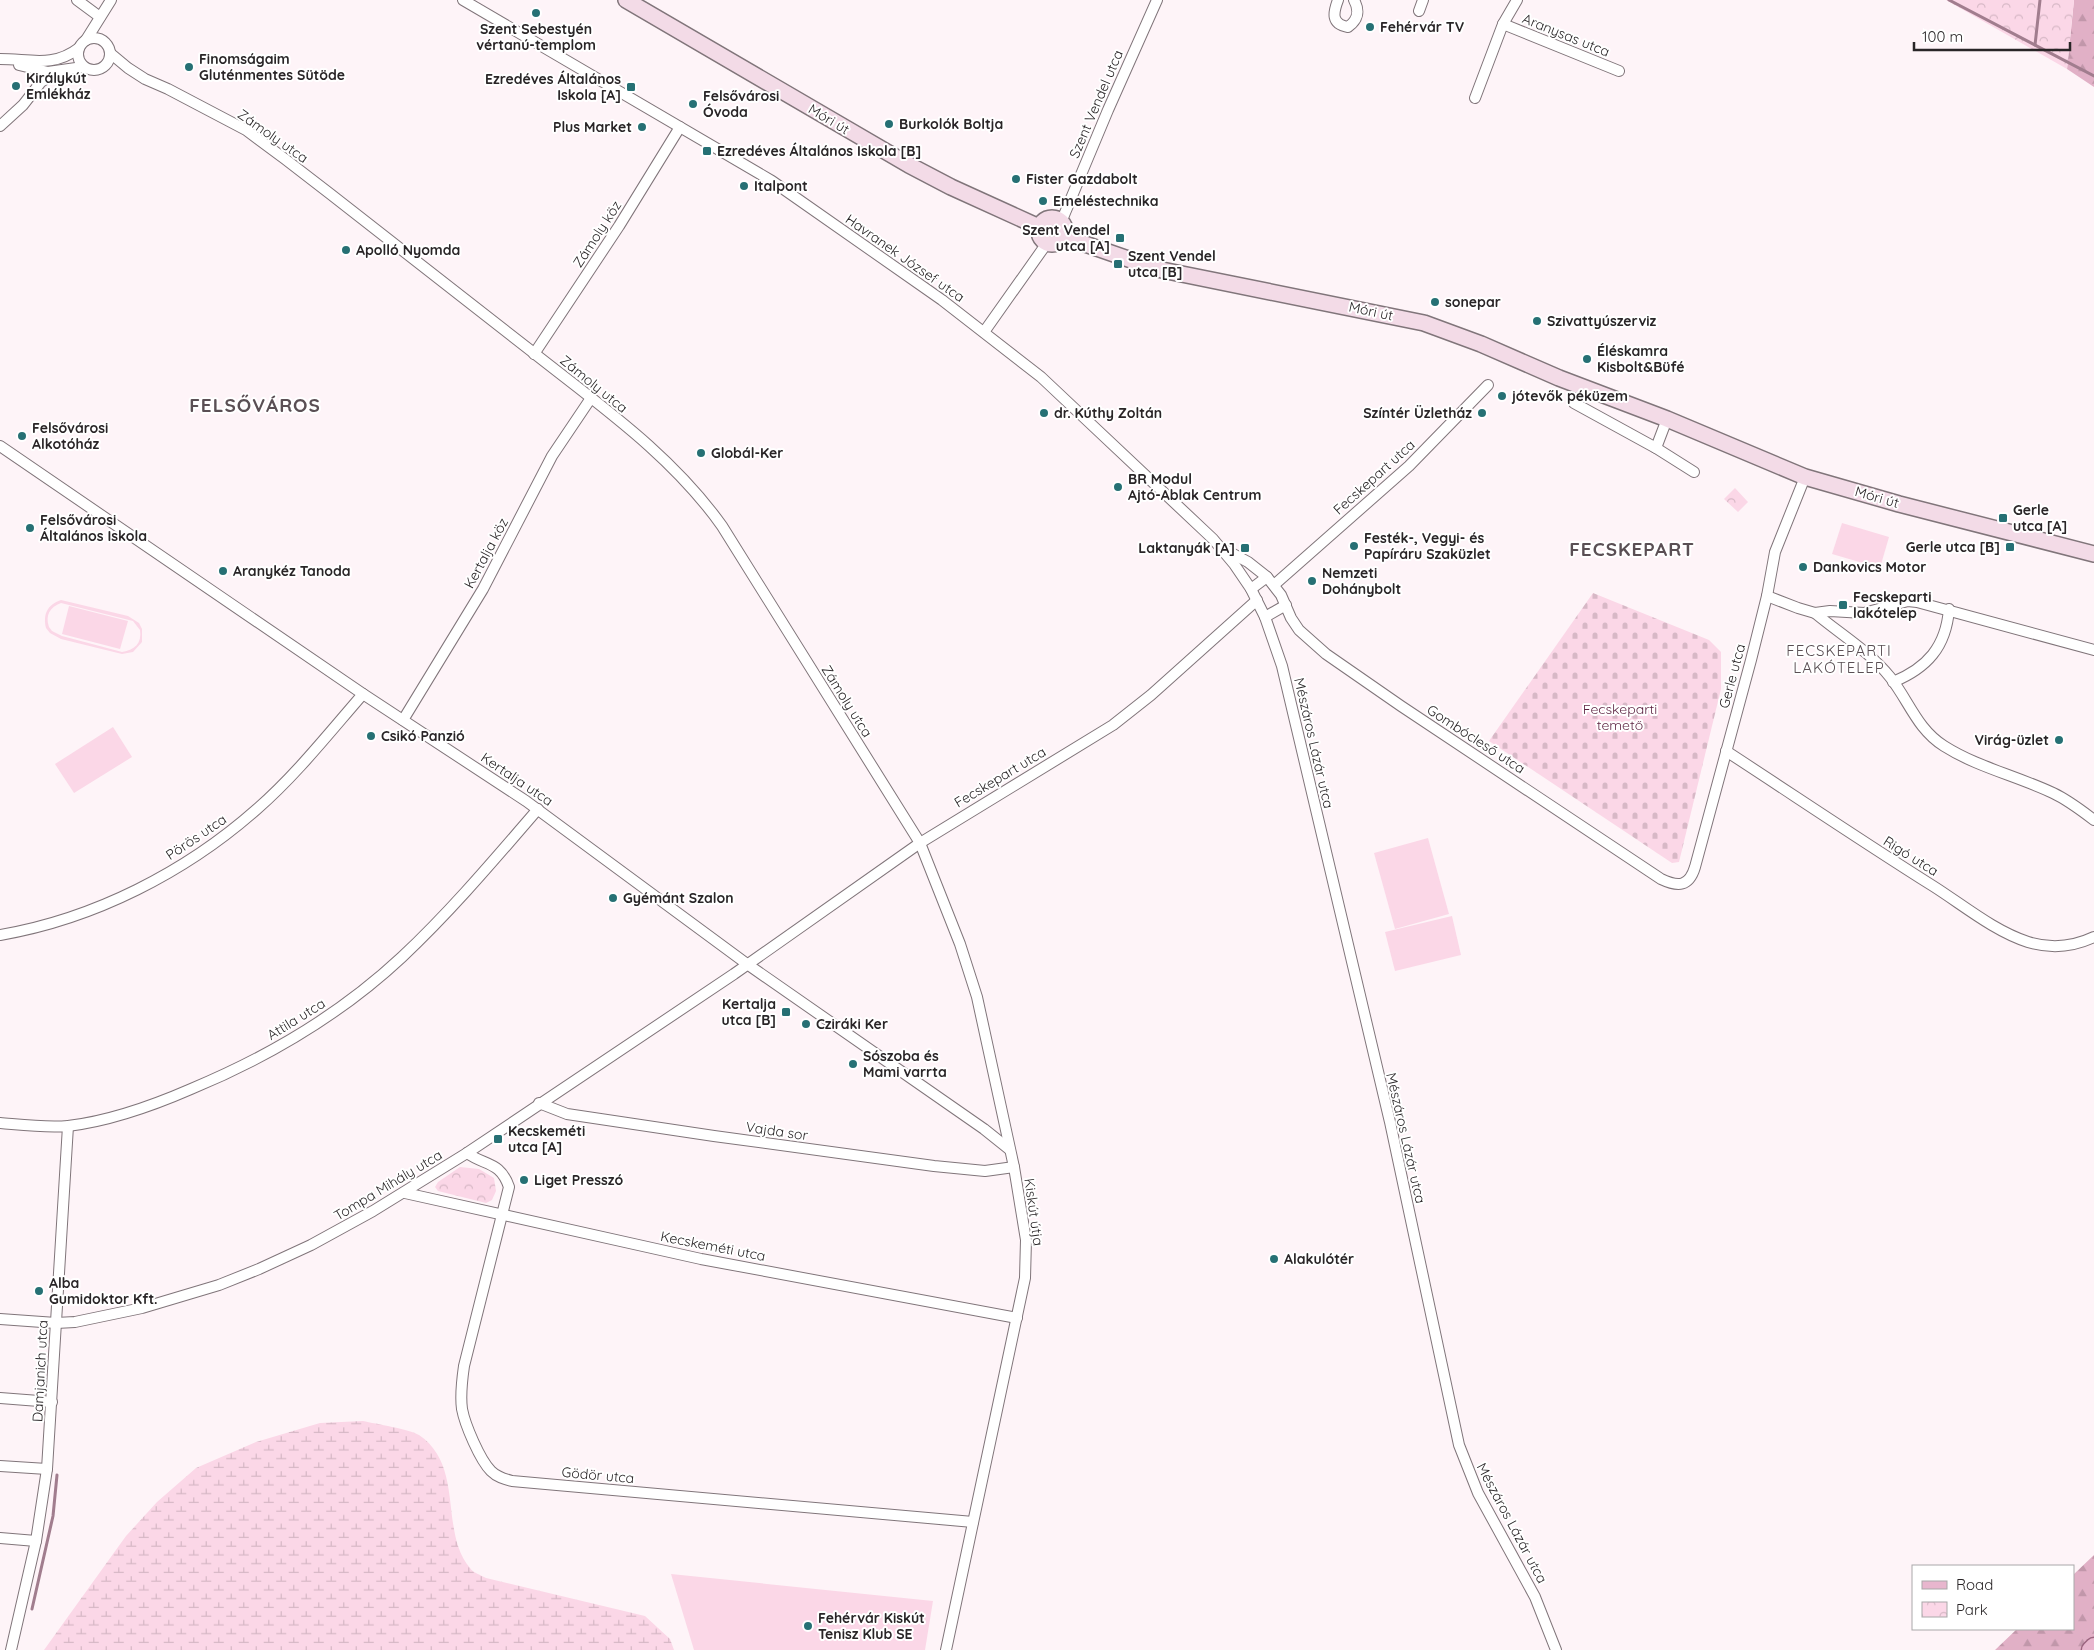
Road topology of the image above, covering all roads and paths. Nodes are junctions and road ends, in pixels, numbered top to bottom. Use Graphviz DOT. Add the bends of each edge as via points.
graph roads {
  1 [pos="77,0"];
  2 [pos="111,0"];
  3 [pos="463,0"];
  4 [pos="626,0"];
  5 [pos="1157,0"];
  6 [pos="1338,0"];
  7 [pos="1354,0"];
  8 [pos="1423,0"];
  9 [pos="1517,0"];
  10 [pos="1419,11"];
  11 [pos="100,17"];
  12 [pos="1502,24"];
  13 [pos="86,40"];
  14 [pos="104,42"];
  15 [pos="79,48"];
  16 [pos="110,53"];
  17 [pos="2,59"];
  18 [pos="83,67"];
  19 [pos="103,68"];
  20 [pos="128,68"];
  21 [pos="1619,71"];
  22 [pos="57,72"];
  23 [pos="1475,98"];
  24 [pos="0,126"];
  25 [pos="680,127"];
  26 [pos="1062,220"];
  27 [pos="1039,227"];
  28 [pos="1064,237"];
  29 [pos="1046,243"];
  30 [pos="984,332"];
  31 [pos="534,354"];
  32 [pos="1488,384"];
  33 [pos="591,398"];
  34 [pos="1574,402"];
  35 [pos="1667,419"];
  36 [pos="0,446"];
  37 [pos="1656,448"];
  38 [pos="1694,472"];
  39 [pos="1805,477"];
  40 [pos="1219,547"];
  41 [pos="2094,554"];
  42 [pos="1271,581"];
  43 [pos="1250,589"];
  44 [pos="1767,596"];
  45 [pos="1257,600"];
  46 [pos="1286,605"];
  47 [pos="1949,609"];
  48 [pos="1815,613"];
  49 [pos="1265,617"];
  50 [pos="2094,650"];
  51 [pos="1893,682"];
  52 [pos="362,694"];
  53 [pos="403,720"];
  54 [pos="1726,751"];
  55 [pos="538,809"];
  56 [pos="2094,820"];
  57 [pos="920,843"];
  58 [pos="1687,882"];
  59 [pos="0,935"];
  60 [pos="2094,936"];
  61 [pos="747,964"];
  62 [pos="539,1103"];
  63 [pos="0,1124"];
  64 [pos="68,1126"];
  65 [pos="1009,1150"];
  66 [pos="467,1153"];
  67 [pos="1014,1167"];
  68 [pos="404,1193"];
  69 [pos="502,1215"];
  70 [pos="1017,1318"];
  71 [pos="0,1319"];
  72 [pos="56,1323"];
  73 [pos="0,1398"];
  74 [pos="52,1402"];
  75 [pos="0,1466"];
  76 [pos="47,1469"];
  77 [pos="973,1522"];
  78 [pos="0,1538"];
  79 [pos="36,1540"];
  80 [pos="2094,1646"];
  81 [pos="11,1650"];
  82 [pos="946,1650"];
  83 [pos="1556,1650"];
  84 [pos="2090,1650"];
  1 -- 11 [label="street"];
  2 -- 11 [label="street"];
  3 -- 25 [label="street, Havranek József utca"];
  4 -- 27 [label="main road, Móri út" via="909,164"];
  5 -- 26 [label="street, Szent Vendel utca"];
  6 -- 7 [label="street" via="1333,14 1335,20 1348,27 1357,16"];
  8 -- 10 [label="street"];
  9 -- 12 [label="street, Aranysas utca"];
  11 -- 13 [label="street"];
  11 -- 14 [label="street"];
  12 -- 21 [label="street, Aranysas utca"];
  12 -- 23 [label="street, Aranysas utca"];
  13 -- 14 [label="street" via="95,38"];
  13 -- 15 [label="street"];
  14 -- 16 [label="street"];
  15 -- 17 [label="street" via="49,62"];
  15 -- 18 [label="street" via="78,58"];
  16 -- 19 [label="street"];
  16 -- 20 [label="street, Zámoly utca"];
  17 -- 22 [label="street"];
  18 -- 19 [label="street" via="93,71"];
  18 -- 22 [label="street"];
  19 -- 20 [label="street"];
  20 -- 31 [label="street, Zámoly utca" via="246,130"];
  22 -- 24 [label="street" via="41,82 23,105"];
  25 -- 30 [label="street, Havranek József utca" via="772,181"];
  25 -- 31 [label="street, Zámoly köz"];
  26 -- 27 [label="main road" via="1052,217"];
  26 -- 28 [label="main road" via="1066,228"];
  27 -- 29 [label="main road" via="1039,235"];
  28 -- 29 [label="main road" via="1055,244"];
  28 -- 35 [label="main road, Móri út" via="1157,269 1424,323"];
  29 -- 30 [label="street"];
  30 -- 40 [label="street, Havranek József utca" via="1041,377"];
  31 -- 33 [label="street, Zámoly utca"];
  32 -- 42 [label="street, Fecskepart utca" via="1408,466"];
  33 -- 53 [label="street, Kertalja köz" via="552,456 484,589"];
  33 -- 57 [label="street, Zámoly utca" via="677,470 710,509"];
  34 -- 37 [label="street"];
  35 -- 37 [label="street"];
  35 -- 39 [label="main road, Móri út"];
  36 -- 52 [label="street, Kertalja utca"];
  37 -- 38 [label="street"];
  39 -- 41 [label="main road, Móri út"];
  39 -- 44 [label="street, Gerle utca" via="1775,552"];
  40 -- 42 [label="street" via="1248,562"];
  40 -- 43 [label="street, Havranek József utca"];
  42 -- 43 [label="street, Fecskepart utca"];
  42 -- 46 [label="street, Gombócleső utca"];
  43 -- 45 [label="street, Havranek József utca"];
  44 -- 48 [label="street"];
  44 -- 54 [label="street, Gerle utca"];
  45 -- 49 [label="street, Havranek József utca"];
  45 -- 57 [label="street, Fecskepart utca" via="1131,712"];
  46 -- 49 [label="street"];
  46 -- 58 [label="street, Gombócleső utca" via="1295,624 1310,642 1362,680 1661,878 1671,884"];
  47 -- 48 [label="street" via="1908,601 1864,613"];
  47 -- 50 [label="street"];
  47 -- 51 [label="street" via="1945,634 1929,659"];
  48 -- 51 [label="street" via="1866,652"];
  49 -- 83 [label="street, Mészáros Lázár utca" via="1282,666 1390,1122 1460,1445 1478,1493 1535,1597"];
  51 -- 56 [label="street" via="1918,722 1943,745 2053,793"];
  52 -- 53 [label="street, Kertalja utca"];
  52 -- 59 [label="street, Pörös utca" via="280,787 240,824 202,851 154,881 98,907"];
  53 -- 55 [label="street, Kertalja utca"];
  54 -- 58 [label="street, Gerle utca" via="1695,867"];
  54 -- 60 [label="street, Rigó utca" via="1859,840 2010,934 2055,947 2082,943"];
  55 -- 61 [label="street, Kertalja utca"];
  55 -- 64 [label="street, Attila utca" via="426,935 316,1024 233,1071 181,1094 111,1118"];
  57 -- 61 [label="street, Fecskepart utca"];
  57 -- 65 [label="street, Kiskút útja" via="967,962"];
  61 -- 62 [label="street, Tompa Mihály utca"];
  61 -- 65 [label="street, Kertalja utca" via="984,1129"];
  62 -- 66 [label="street, Tompa Mihály utca"];
  62 -- 67 [label="street, Vajda sor" via="567,1114 906,1162 985,1171"];
  63 -- 64 [label="street, Attila utca"];
  64 -- 72 [label="street, Damjanich utca"];
  65 -- 67 [label="street, Kiskút útja"];
  66 -- 68 [label="street, Tompa Mihály utca"];
  66 -- 69 [label="street, Gödör utca" via="491,1163 503,1174 509,1187"];
  67 -- 70 [label="street, Kiskút útja" via="1026,1240 1025,1278"];
  68 -- 69 [label="street, Kecskeméti utca"];
  68 -- 72 [label="street, Tompa Mihály utca" via="311,1245 219,1285 142,1308"];
  69 -- 70 [label="street, Kecskeméti utca" via="701,1259"];
  69 -- 77 [label="street, Gödör utca" via="461,1389 465,1420 484,1462 498,1477 512,1482"];
  70 -- 77 [label="street, Kiskút útja"];
  71 -- 72 [label="street, Tompa Mihály utca"];
  72 -- 74 [label="street, Damjanich utca"];
  73 -- 74 [label="street"];
  74 -- 76 [label="street, Damjanich utca"];
  75 -- 76 [label="street"];
  76 -- 79 [label="street, Damjanich utca"];
  77 -- 82 [label="street, Kiskút útja"];
  78 -- 79 [label="street"];
  79 -- 81 [label="street, Damjanich utca"];
  80 -- 84 [label="main road"];
}
